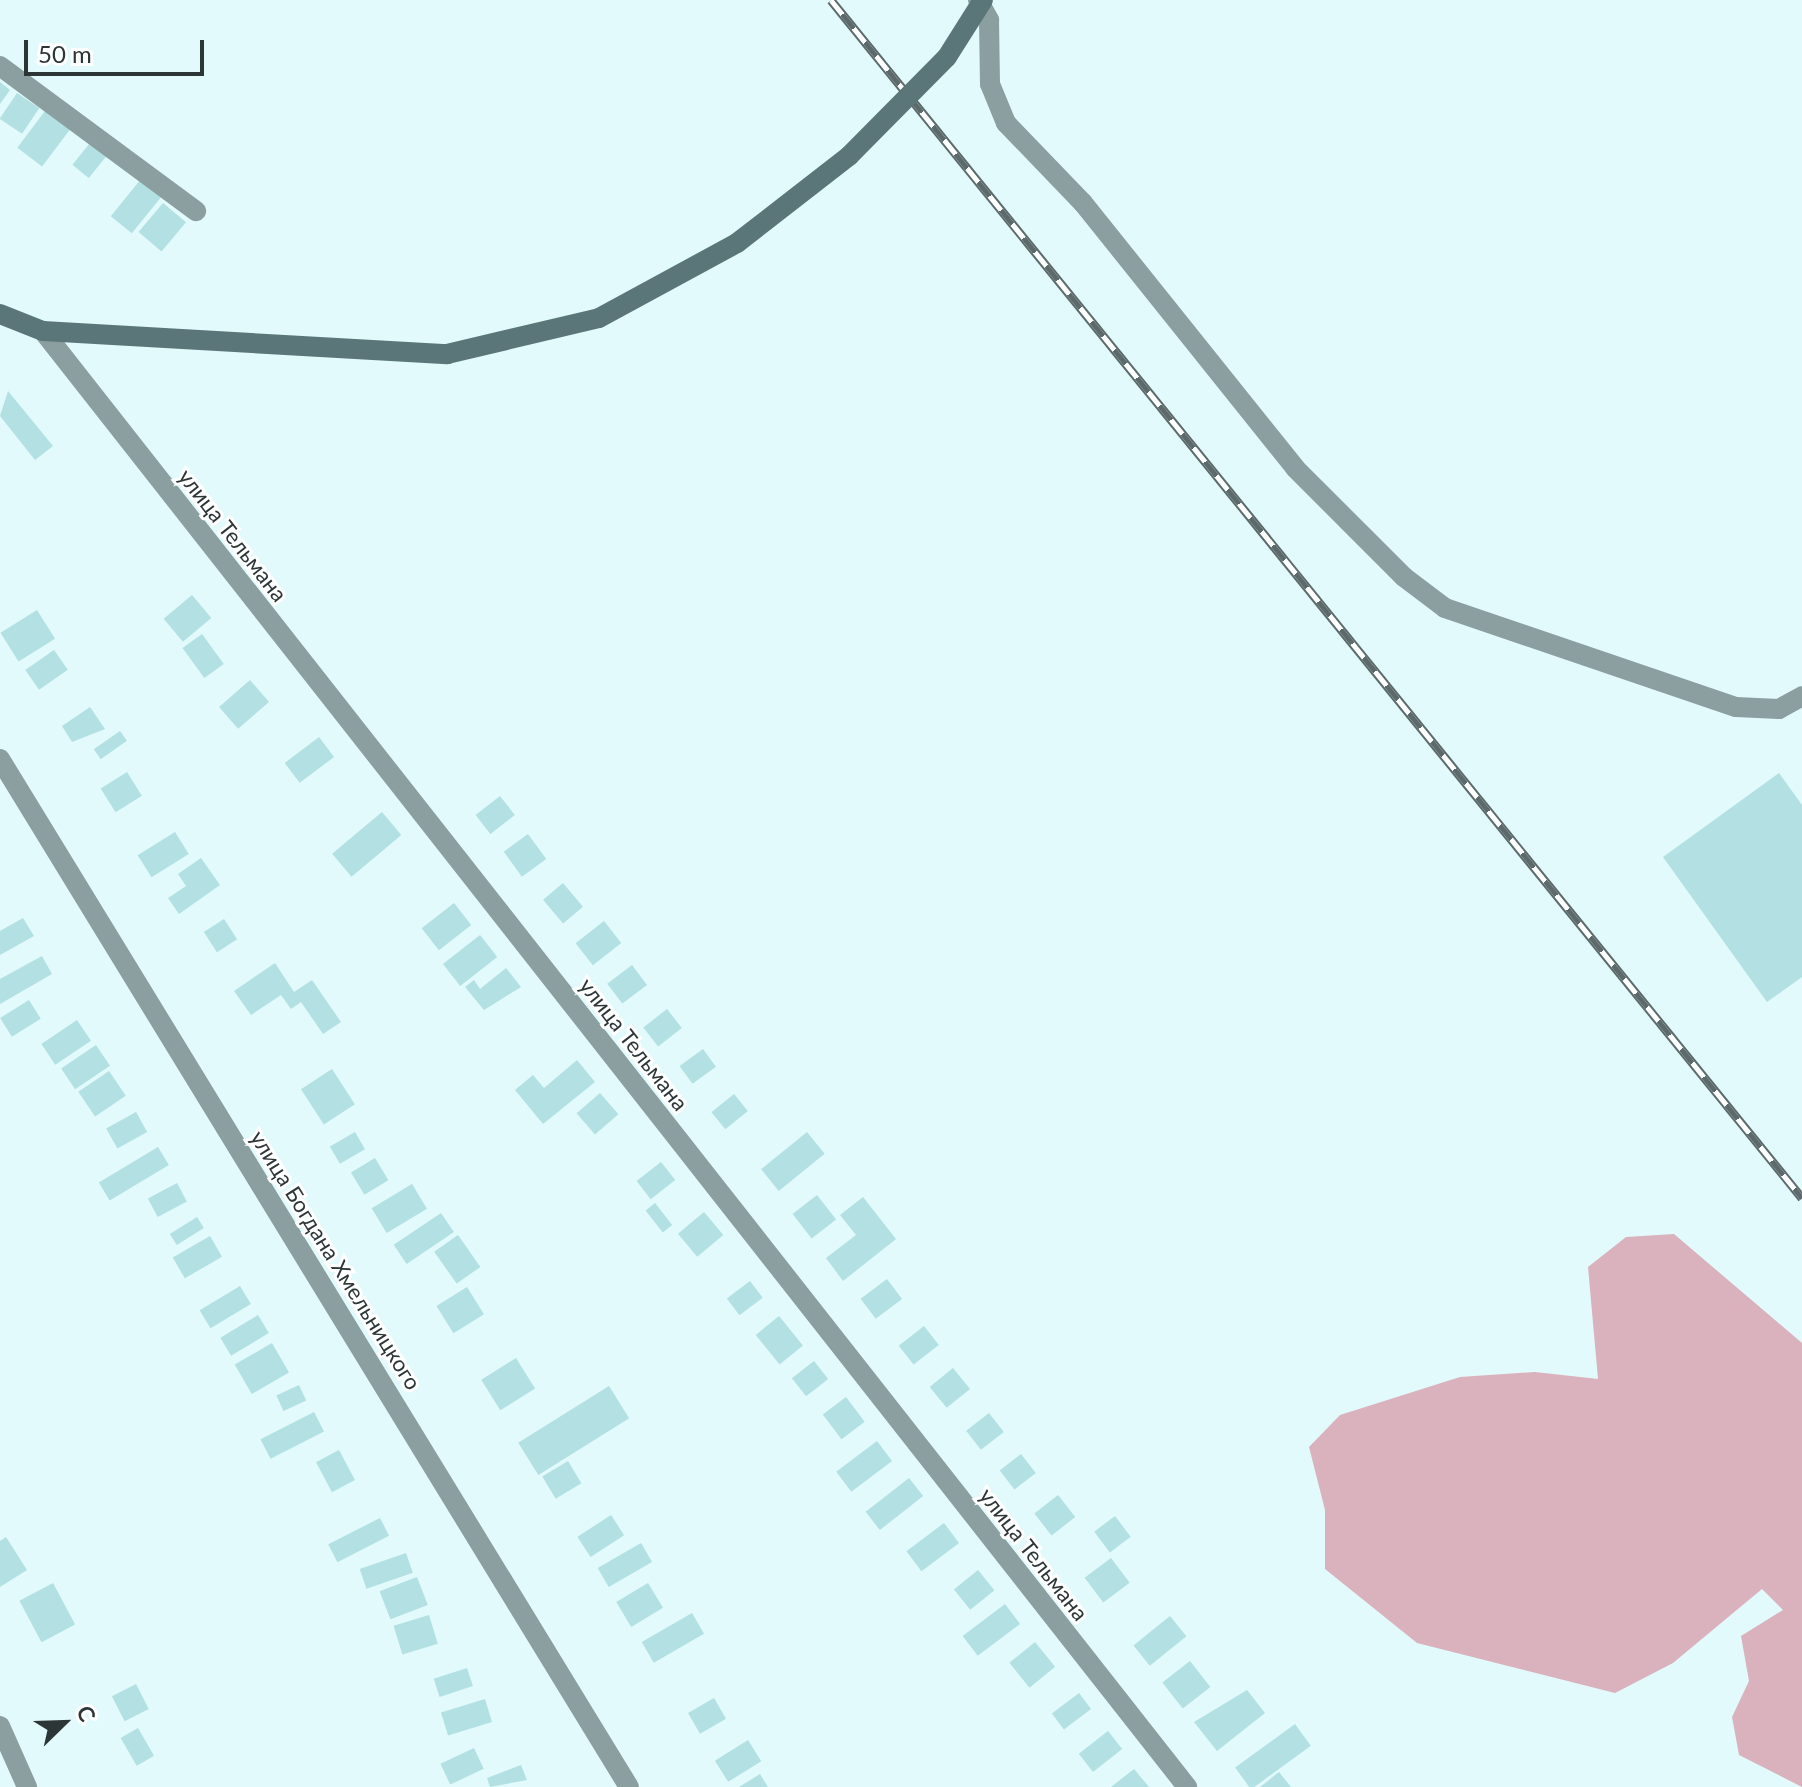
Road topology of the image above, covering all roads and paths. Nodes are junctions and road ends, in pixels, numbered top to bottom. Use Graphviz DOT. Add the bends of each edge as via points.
graph roads {
  1 [pos="981,0"];
  2 [pos="0,66"];
  3 [pos="196,211"];
  4 [pos="0,314"];
  5 [pos="43,331"];
  6 [pos="1802,696"];
  7 [pos="0,759"];
  8 [pos="0,1726"];
  9 [pos="27,1787"];
  10 [pos="629,1787"];
  11 [pos="1187,1787"];
  1 -- 5 [label="street, bridge" via="947,57 849,156 737,243 599,318 447,354"];
  1 -- 6 [label="street" via="989,20 990,84 1006,123 1083,203 1295,468 1404,577 1445,608 1736,707 1779,709"];
  2 -- 3 [label="street"];
  4 -- 5 [label="street"];
  5 -- 11 [label="street, улица Тельмана"];
  7 -- 10 [label="street, улица Богдана Хмельницкого"];
  8 -- 9 [label="street"];
}
